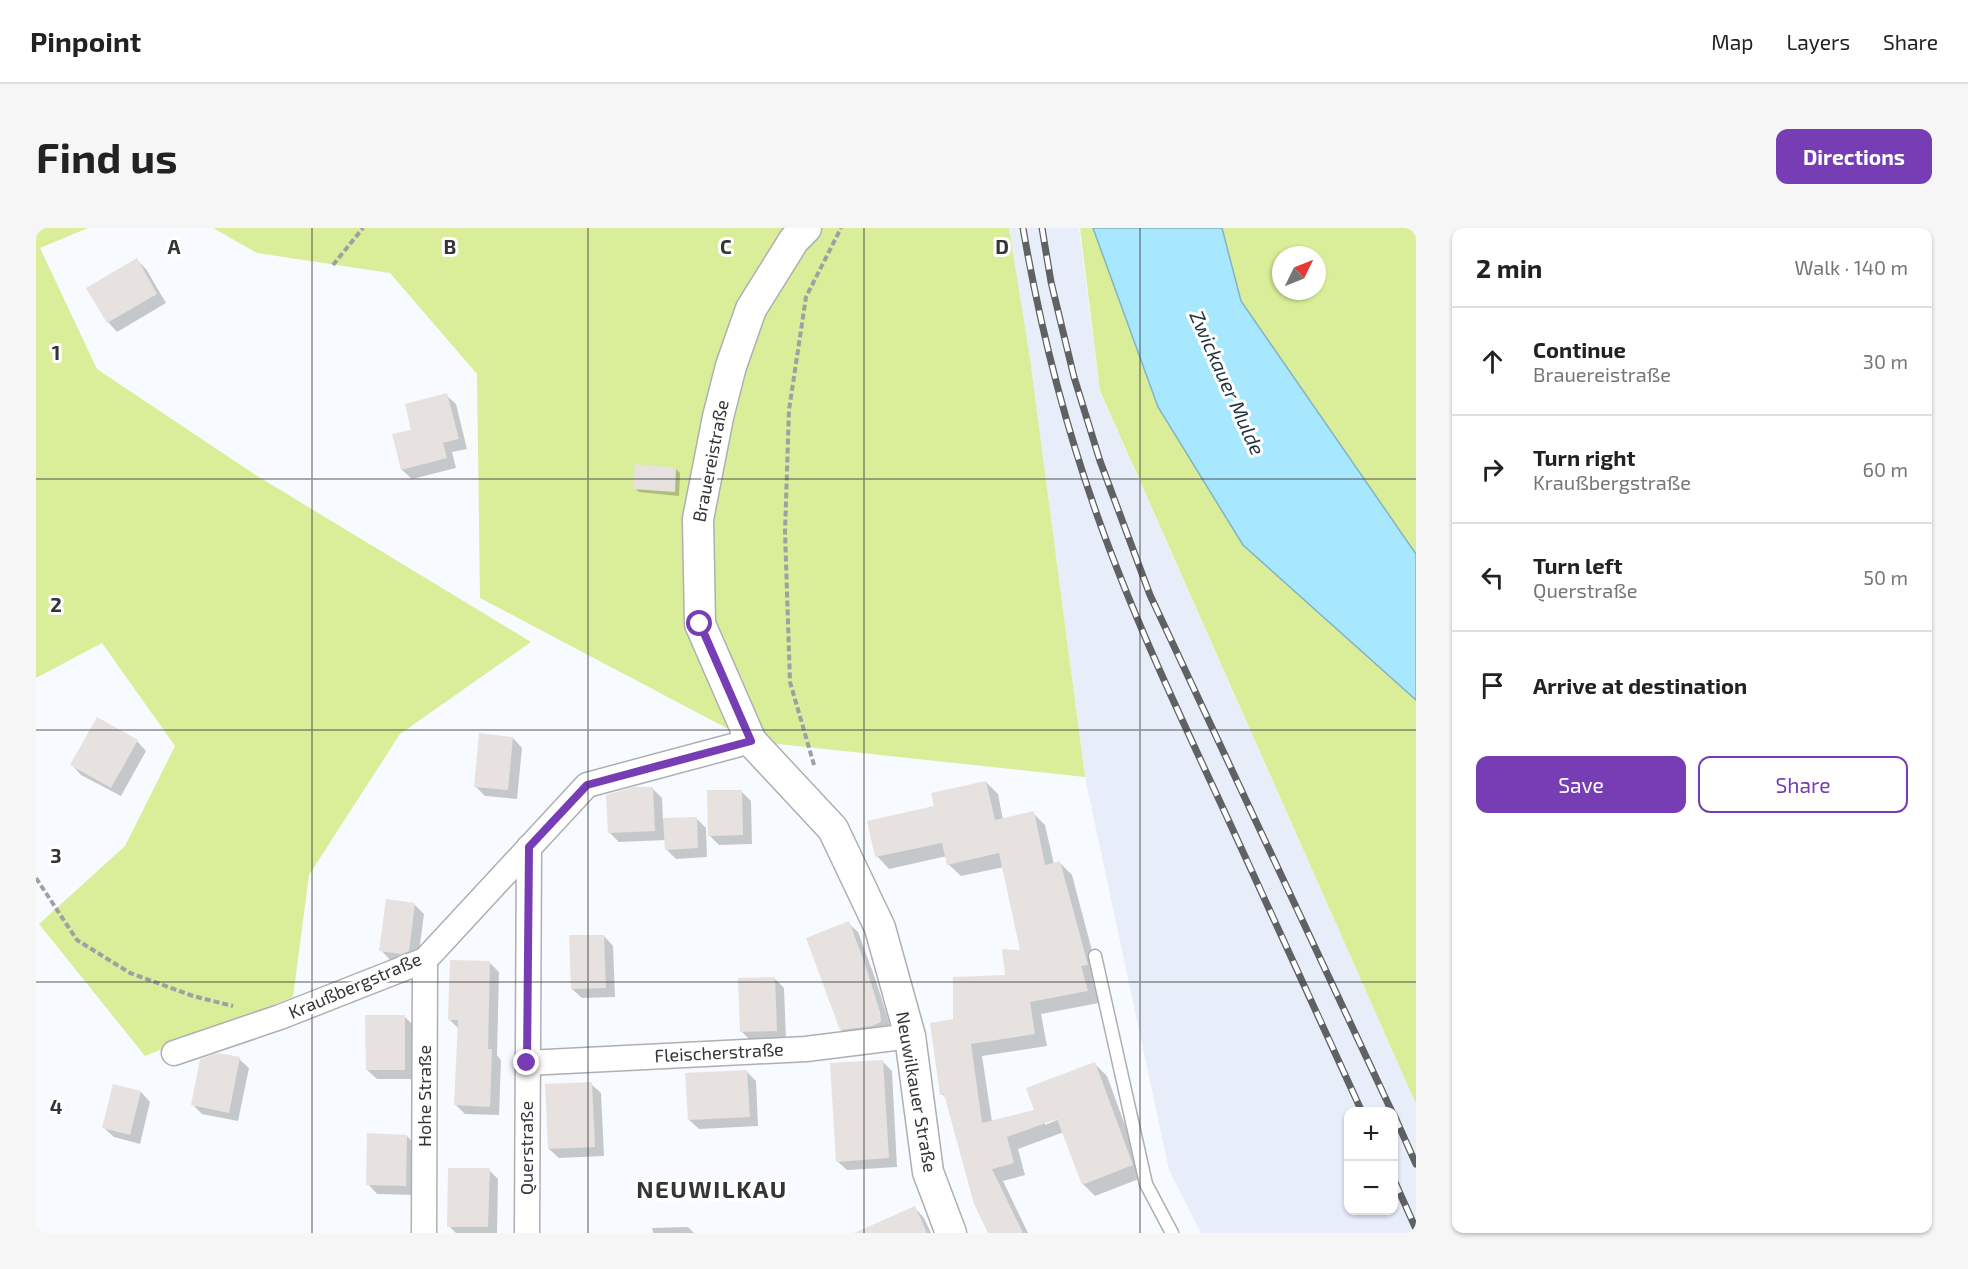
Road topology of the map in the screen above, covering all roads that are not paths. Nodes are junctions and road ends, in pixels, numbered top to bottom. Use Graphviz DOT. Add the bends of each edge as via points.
graph roads {
  1 [pos="806,228"];
  2 [pos="751,741"];
  3 [pos="529,847"];
  4 [pos="1095,956"];
  5 [pos="425,960"];
  6 [pos="910,1036"];
  7 [pos="174,1053"];
  8 [pos="527,1063"];
  9 [pos="424,1233"];
  10 [pos="527,1233"];
  11 [pos="951,1233"];
  12 [pos="1172,1233"];
  1 -- 2 [label="street, Brauereistraße" via="794,240 751,309 718,417 698,519 700,624"];
  2 -- 3 [label="street, Kraußbergstraße" via="587,785"];
  2 -- 6 [label="street, Neuwilkauer Straße" via="833,829 880,928"];
  3 -- 5 [label="street, Kraußbergstraße"];
  3 -- 8 [label="street, Querstraße"];
  4 -- 12 [label="lane" via="1146,1184"];
  5 -- 7 [label="street, Kraußbergstraße" via="280,1017"];
  5 -- 9 [label="street, Hohe Straße"];
  6 -- 8 [label="street, Fleischerstraße" via="806,1049"];
  6 -- 11 [label="street, Neuwilkauer Straße" via="928,1172"];
  8 -- 10 [label="street, Querstraße"];
}
